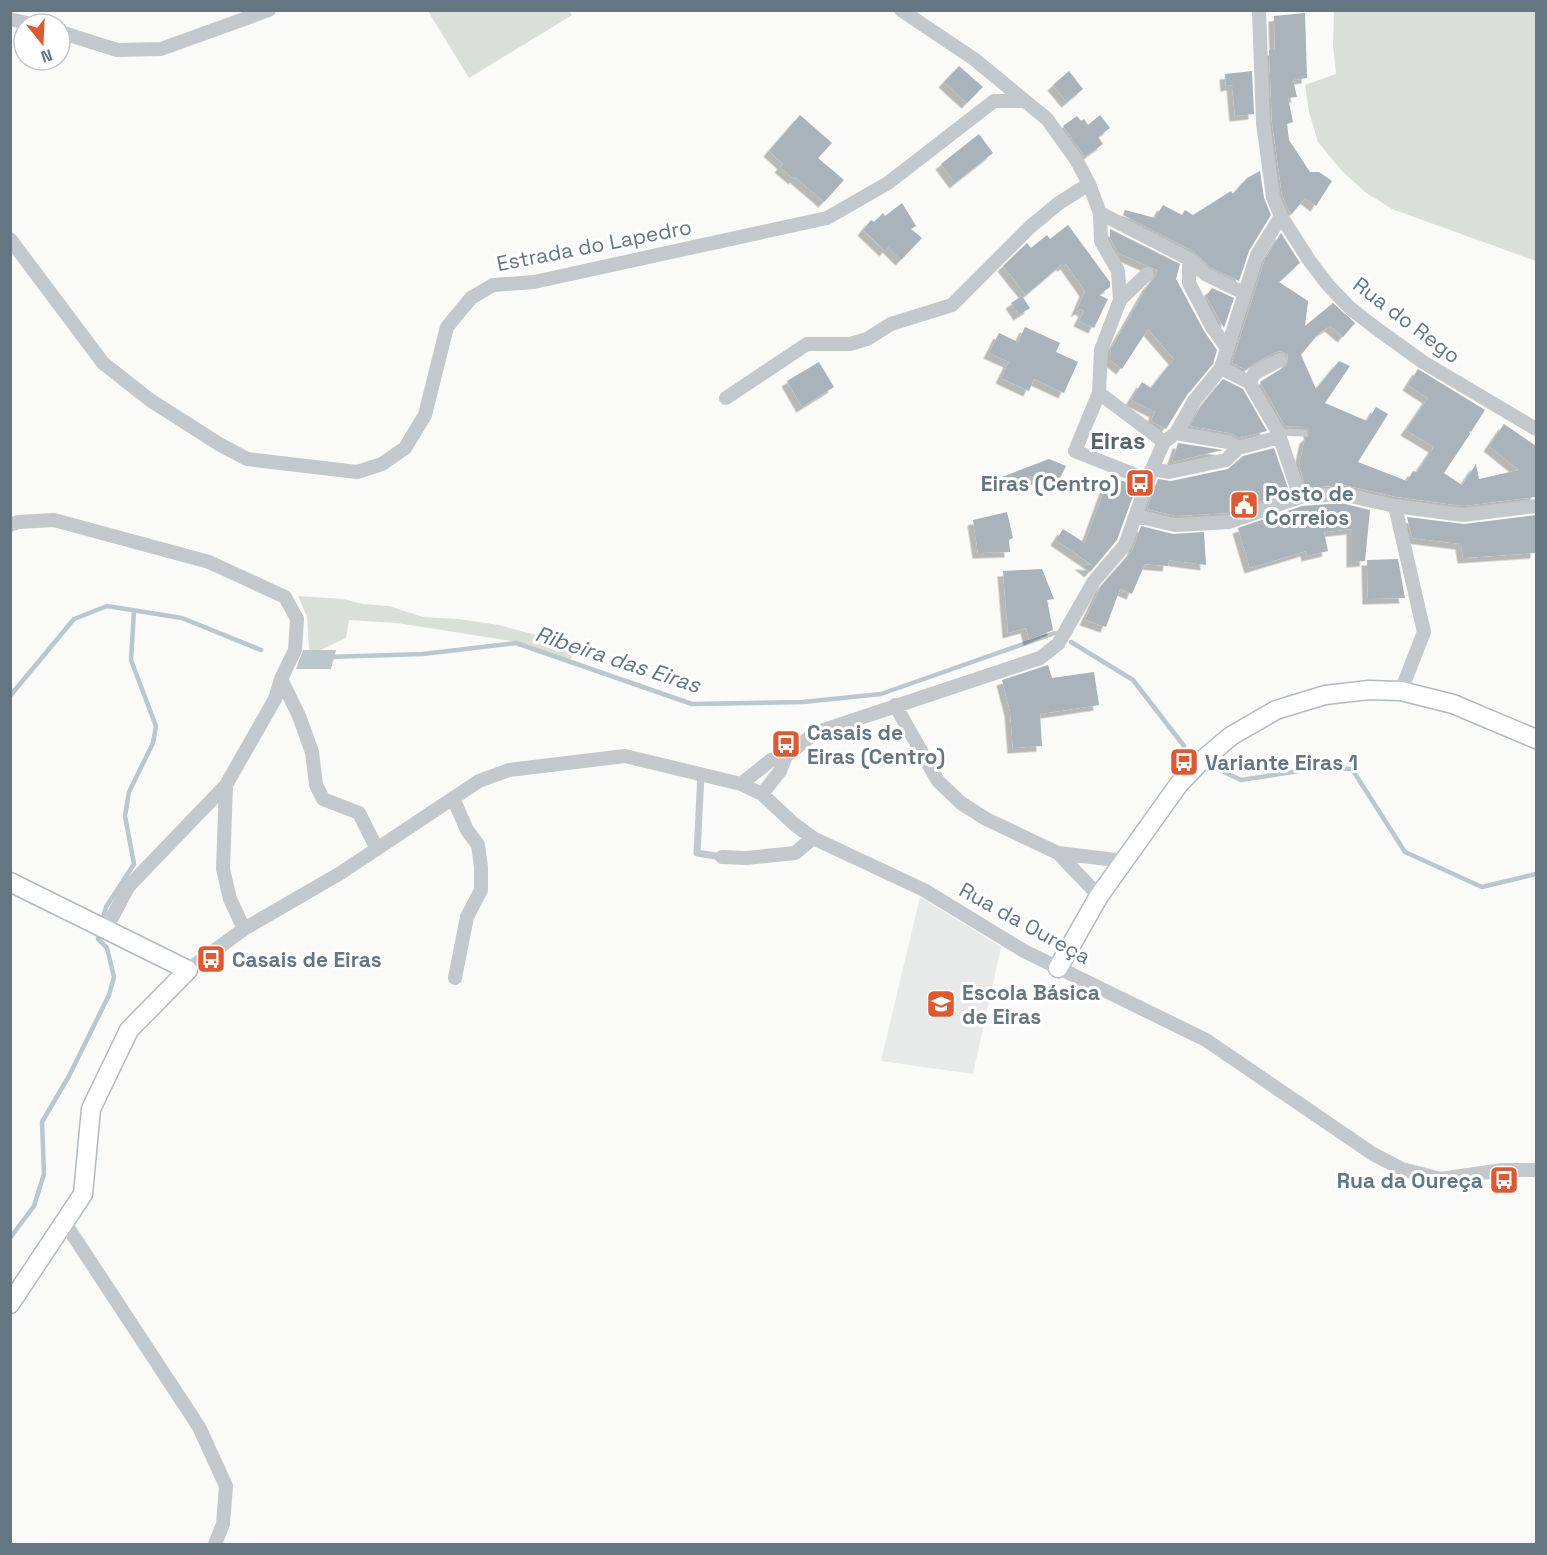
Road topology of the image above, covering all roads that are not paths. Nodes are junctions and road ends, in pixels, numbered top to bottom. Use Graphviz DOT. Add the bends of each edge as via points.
graph roads {
  1 [pos="269,10"];
  2 [pos="901,10"];
  3 [pos="1259,10"];
  4 [pos="72,36"];
  5 [pos="1023,101"];
  6 [pos="1089,184"];
  7 [pos="1100,213"];
  8 [pos="1281,216"];
  9 [pos="10,239"];
  10 [pos="1188,259"];
  11 [pos="1147,274"];
  12 [pos="1244,293"];
  13 [pos="1120,300"];
  14 [pos="1227,348"];
  15 [pos="1280,360"];
  16 [pos="1221,368"];
  17 [pos="1249,382"];
  18 [pos="1099,393"];
  19 [pos="726,398"];
  20 [pos="1536,429"];
  21 [pos="1176,433"];
  22 [pos="1304,433"];
  23 [pos="1278,434"];
  24 [pos="1164,442"];
  25 [pos="1238,448"];
  26 [pos="1150,475"];
  27 [pos="1300,497"];
  28 [pos="1395,506"];
  29 [pos="1536,506"];
  30 [pos="1136,516"];
  31 [pos="10,525"];
  32 [pos="281,679"];
  33 [pos="1401,691"];
  34 [pos="895,705"];
  35 [pos="1536,740"];
  36 [pos="786,756"];
  37 [pos="700,774"];
  38 [pos="741,784"];
  39 [pos="226,785"];
  40 [pos="762,794"];
  41 [pos="453,798"];
  42 [pos="813,838"];
  43 [pos="377,849"];
  44 [pos="1058,853"];
  45 [pos="722,857"];
  46 [pos="1124,861"];
  47 [pos="10,882"];
  48 [pos="1099,897"];
  49 [pos="106,929"];
  50 [pos="244,929"];
  51 [pos="1058,968"];
  52 [pos="188,970"];
  53 [pos="455,978"];
  54 [pos="1536,1170"];
  55 [pos="65,1223"];
  56 [pos="10,1304"];
  57 [pos="215,1545"];
  1 -- 4 [label="street" via="161,49 117,50"];
  2 -- 5 [label="street" via="974,59"];
  3 -- 8 [label="street, Rua do Rego" via="1263,123 1273,197"];
  5 -- 6 [label="street" via="1047,119"];
  5 -- 9 [label="street, Estrada do Lapedro" via="994,101 888,183 827,218 534,282 493,285 471,298 447,327 425,416 405,448 382,464 357,472 247,459 150,400 103,363"];
  6 -- 7 [label="street"];
  6 -- 19 [label="street" via="1030,227 952,305 891,324 850,344 807,344"];
  7 -- 10 [label="street"];
  7 -- 13 [label="street" via="1101,241 1118,271"];
  8 -- 12 [label="street" via="1257,255"];
  8 -- 20 [label="street, Rua do Rego" via="1322,277 1350,308 1423,362"];
  10 -- 12 [label="street" via="1204,274"];
  10 -- 14 [label="street" via="1188,283"];
  11 -- 13 [label="street"];
  12 -- 14 [label="street"];
  13 -- 18 [label="street" via="1101,350"];
  14 -- 16 [label="street"];
  15 -- 17 [label="street" via="1255,374"];
  16 -- 17 [label="street"];
  16 -- 21 [label="street" via="1194,401"];
  17 -- 23 [label="street"];
  18 -- 24 [label="street"];
  18 -- 26 [label="street" via="1075,451"];
  21 -- 24 [label="street"];
  21 -- 25 [label="street" via="1228,442"];
  22 -- 23 [label="lane"];
  23 -- 25 [label="street"];
  23 -- 27 [label="street"];
  24 -- 26 [label="street"];
  25 -- 26 [label="street" via="1226,460"];
  26 -- 30 [label="street"];
  27 -- 28 [label="street" via="1342,494"];
  27 -- 30 [label="street" via="1228,522 1175,525"];
  28 -- 29 [label="street" via="1463,515"];
  28 -- 33 [label="street" via="1424,632"];
  30 -- 34 [label="street" via="1125,545 1094,581 1058,644 1040,658"];
  31 -- 32 [label="street" via="54,520 209,562 285,597 297,627 295,650"];
  32 -- 39 [label="street" via="275,699"];
  32 -- 43 [label="street" via="312,752 316,785 323,799 359,813"];
  33 -- 35 [label="street" via="1453,704"];
  33 -- 46 [label="street" via="1324,695 1276,710 1231,736 1179,784"];
  34 -- 36 [label="street" via="815,733"];
  34 -- 44 [label="street" via="938,781 961,803"];
  36 -- 38 [label="street" via="771,760"];
  36 -- 40 [label="street"];
  37 -- 38 [label="street, Rua da Oureça"];
  37 -- 41 [label="street, Rua da Oureça" via="626,756 509,770 479,781"];
  37 -- 45 [label="lane" via="697,853"];
  38 -- 40 [label="street, Rua da Oureça"];
  39 -- 49 [label="street" via="128,887"];
  39 -- 50 [label="street" via="223,869 230,899"];
  40 -- 42 [label="street, Rua da Oureça"];
  41 -- 43 [label="street, Rua da Oureça"];
  41 -- 53 [label="street" via="478,845 481,867 481,890 467,917"];
  42 -- 45 [label="street" via="795,853"];
  42 -- 51 [label="street, Rua da Oureça" via="924,890"];
  43 -- 50 [label="street, Rua da Oureça"];
  44 -- 46 [label="street"];
  44 -- 48 [label="street"];
  46 -- 48 [label="street"];
  47 -- 49 [label="street"];
  48 -- 51 [label="street"];
  49 -- 52 [label="street"];
  50 -- 52 [label="street, Rua da Oureça"];
  51 -- 54 [label="street, Rua da Oureça" via="1206,1040 1373,1154 1402,1169 1441,1179 1502,1170"];
  52 -- 55 [label="street" via="129,1030 92,1109 83,1194"];
  55 -- 56 [label="street"];
  55 -- 57 [label="street" via="199,1427 226,1486 223,1524"];
}
